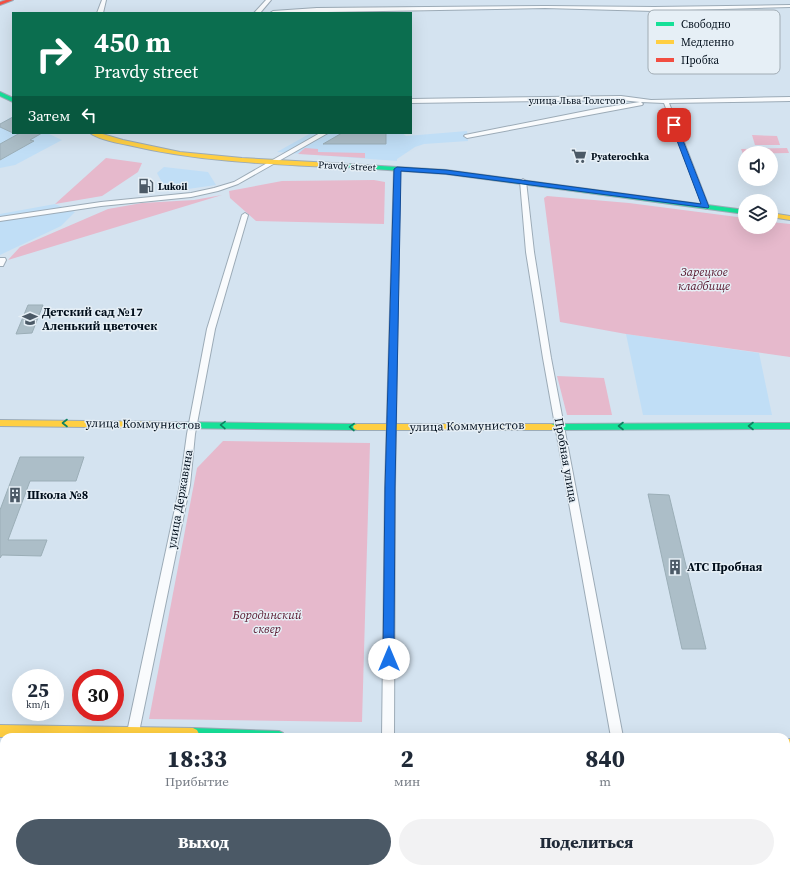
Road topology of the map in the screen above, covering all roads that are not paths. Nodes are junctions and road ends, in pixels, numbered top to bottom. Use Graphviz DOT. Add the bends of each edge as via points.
graph roads {
  1 [pos="11,0"];
  2 [pos="104,0"];
  3 [pos="269,0"];
  4 [pos="622,0"];
  5 [pos="0,4"];
  6 [pos="790,6"];
  7 [pos="626,9"];
  8 [pos="100,12"];
  9 [pos="258,12"];
  10 [pos="288,12"];
  11 [pos="0,94"];
  12 [pos="790,99"];
  13 [pos="12,100"];
  14 [pos="412,101"];
  15 [pos="651,102"];
  16 [pos="666,102"];
  17 [pos="96,134"];
  18 [pos="323,134"];
  19 [pos="467,136"];
  20 [pos="274,162"];
  21 [pos="397,169"];
  22 [pos="523,181"];
  23 [pos="706,207"];
  24 [pos="738,211"];
  25 [pos="245,215"];
  26 [pos="778,216"];
  27 [pos="0,218"];
  28 [pos="790,218"];
  29 [pos="0,423"];
  30 [pos="192,425"];
  31 [pos="559,426"];
  32 [pos="790,426"];
  33 [pos="392,427"];
  34 [pos="0,731"];
  35 [pos="88,733"];
  36 [pos="132,733"];
  37 [pos="388,733"];
  38 [pos="616,733"];
  1 -- 5 [label="street"];
  2 -- 8 [label="street"];
  3 -- 9 [label="street"];
  4 -- 7 [label="street"];
  6 -- 7 [label="street"];
  7 -- 10 [label="street" via="545,6"];
  11 -- 13 [label="street"];
  12 -- 16 [label="street, улица Льва Толстого"];
  14 -- 15 [label="street, улица Льва Толстого" via="622,98"];
  15 -- 16 [label="street, улица Льва Толстого"];
  15 -- 19 [label="street"];
  16 -- 23 [label="street"];
  17 -- 20 [label="street, Pravdy street" via="118,142 193,155"];
  18 -- 20 [label="street"];
  20 -- 21 [label="street, Pravdy street"];
  20 -- 27 [label="street" via="236,183 216,190"];
  21 -- 22 [label="street, Pravdy street"];
  21 -- 33 [label="street"];
  22 -- 23 [label="street, Pravdy street"];
  22 -- 31 [label="street, Пробная улица" via="530,252"];
  23 -- 24 [label="street, Pravdy street"];
  25 -- 30 [label="street, улица Державина" via="212,324"];
  26 -- 28 [label="street"];
  30 -- 29 [label="street, улица Коммунистов, one-way"];
  33 -- 30 [label="street, улица Коммунистов, one-way"];
  30 -- 36 [label="street, улица Державина" via="185,485"];
  32 -- 31 [label="street, улица Коммунистов, one-way"];
  31 -- 33 [label="street, улица Коммунистов"];
  31 -- 38 [label="street, Пробная улица"];
  33 -- 37 [label="street"];
  34 -- 35 [label="street"];
}
